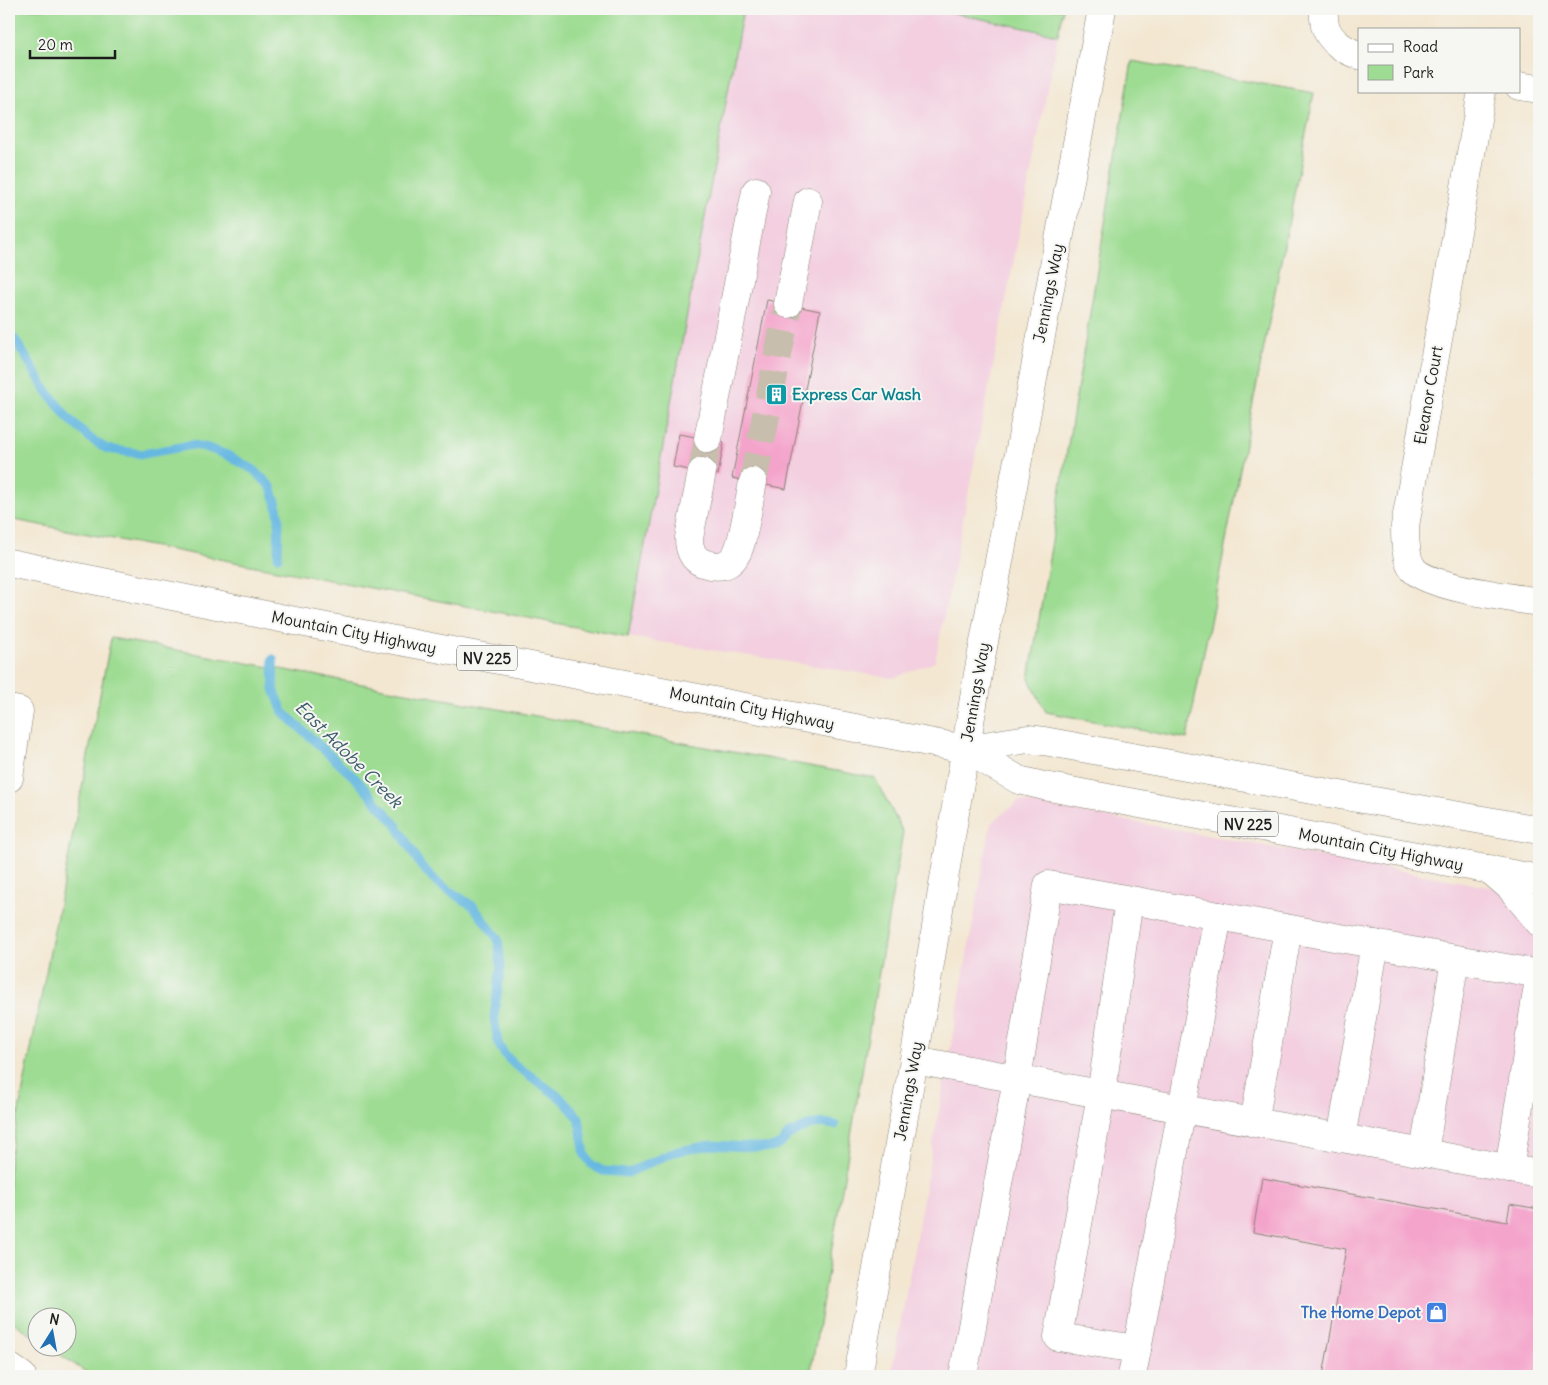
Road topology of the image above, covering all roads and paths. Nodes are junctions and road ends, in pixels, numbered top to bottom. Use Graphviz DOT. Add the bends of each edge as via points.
graph roads {
  1 [pos="1102,9"];
  2 [pos="1323,9"];
  3 [pos="1358,55"];
  4 [pos="1520,86"];
  5 [pos="1539,89"];
  6 [pos="1482,92"];
  7 [pos="756,191"];
  8 [pos="808,201"];
  9 [pos="788,304"];
  10 [pos="708,439"];
  11 [pos="702,472"];
  12 [pos="753,482"];
  13 [pos="9,563"];
  14 [pos="1539,602"];
  15 [pos="9,709"];
  16 [pos="965,749"];
  17 [pos="9,778"];
  18 [pos="1539,830"];
  19 [pos="1489,869"];
  20 [pos="1539,879"];
  21 [pos="1129,900"];
  22 [pos="1218,916"];
  23 [pos="1539,922"];
  24 [pos="1288,928"];
  25 [pos="1375,944"];
  26 [pos="1455,959"];
  27 [pos="1539,974"];
  28 [pos="1539,979"];
  29 [pos="914,1060"];
  30 [pos="1017,1079"];
  31 [pos="1101,1095"];
  32 [pos="1182,1110"];
  33 [pos="1254,1123"];
  34 [pos="1341,1138"];
  35 [pos="1424,1154"];
  36 [pos="1509,1169"];
  37 [pos="1539,1174"];
  38 [pos="1137,1349"];
  39 [pos="9,1367"];
  40 [pos="22,1376"];
  41 [pos="858,1376"];
  42 [pos="963,1376"];
  43 [pos="1132,1376"];
  1 -- 16 [label="main road, Jennings Way"];
  2 -- 3 [label="main road" via="1330,35 1339,45"];
  4 -- 5 [label="main road"];
  6 -- 14 [label="main road, Eleanor Court" via="1405,526 1405,550 1414,570 1431,581"];
  7 -- 10 [label="main road"];
  8 -- 9 [label="main road"];
  11 -- 12 [label="main road" via="689,544 700,562 716,566 731,561 737,555"];
  13 -- 16 [label="main road, Mountain City Highway / NV 225"];
  15 -- 17 [label="main road" via="19,711"];
  16 -- 18 [label="main road, Mountain City Highway / NV 225" via="1028,739 1044,741"];
  16 -- 19 [label="main road, Mountain City Highway / NV 225" via="1019,780 1044,786"];
  16 -- 29 [label="main road, Jennings Way"];
  19 -- 20 [label="main road, Mountain City Highway / NV 225"];
  19 -- 23 [label="main road" via="1511,888"];
  21 -- 22 [label="main road"];
  21 -- 30 [label="main road" via="1048,885"];
  21 -- 31 [label="main road"];
  22 -- 24 [label="main road"];
  22 -- 32 [label="main road"];
  24 -- 25 [label="main road"];
  24 -- 33 [label="main road"];
  25 -- 26 [label="main road"];
  25 -- 34 [label="main road"];
  26 -- 27 [label="main road"];
  26 -- 35 [label="main road"];
  28 -- 36 [label="main road"];
  29 -- 30 [label="main road"];
  29 -- 41 [label="main road, Jennings Way"];
  30 -- 31 [label="main road"];
  30 -- 42 [label="main road"];
  31 -- 32 [label="main road"];
  31 -- 38 [label="main road" via="1058,1337"];
  32 -- 33 [label="main road"];
  32 -- 38 [label="main road"];
  33 -- 34 [label="main road"];
  34 -- 35 [label="main road"];
  35 -- 36 [label="main road"];
  36 -- 37 [label="main road"];
  38 -- 43 [label="main road"];
  39 -- 40 [label="main road"];
}
